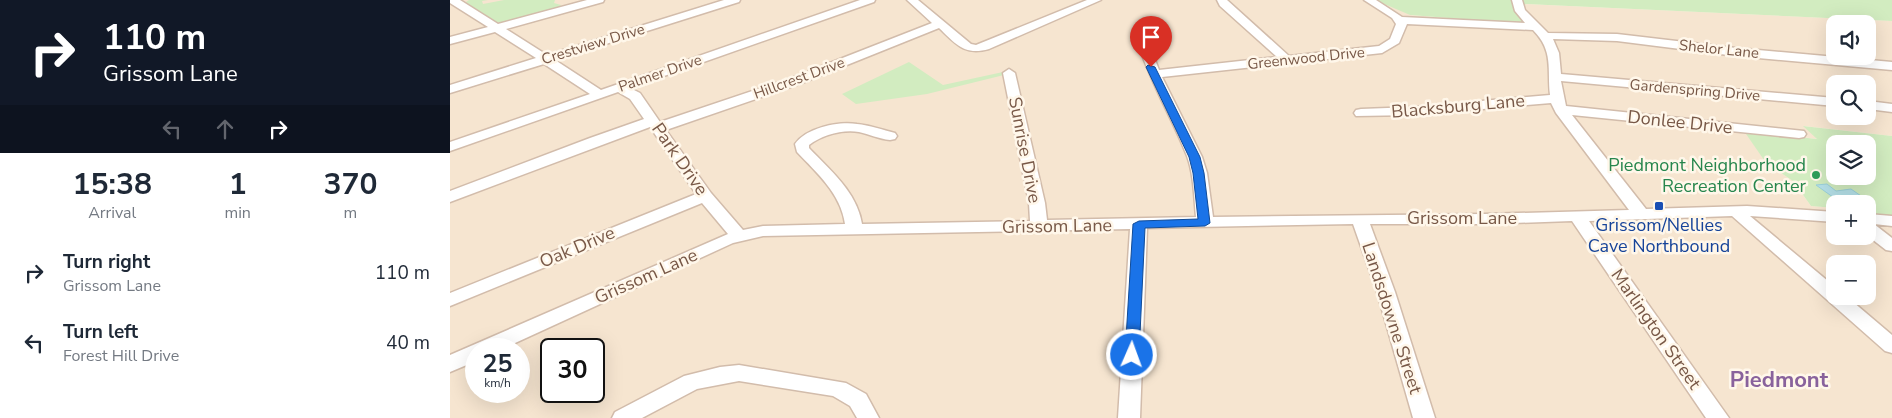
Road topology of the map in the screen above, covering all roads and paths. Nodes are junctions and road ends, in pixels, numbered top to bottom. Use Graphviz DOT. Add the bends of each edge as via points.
graph roads {
  1 [pos="599,0"];
  2 [pos="735,0"];
  3 [pos="870,0"];
  4 [pos="912,0"];
  5 [pos="1074,0"];
  6 [pos="1222,0"];
  7 [pos="1369,0"];
  8 [pos="455,1"];
  9 [pos="1091,2"];
  10 [pos="1520,3"];
  11 [pos="1400,20"];
  12 [pos="940,24"];
  13 [pos="498,28"];
  14 [pos="1542,32"];
  15 [pos="450,41"];
  16 [pos="1145,46"];
  17 [pos="976,49"];
  18 [pos="545,59"];
  19 [pos="1287,60"];
  20 [pos="1892,66"];
  21 [pos="1009,73"];
  22 [pos="1154,74"];
  23 [pos="1554,77"];
  24 [pos="618,87"];
  25 [pos="450,88"];
  26 [pos="599,94"];
  27 [pos="1826,101"];
  28 [pos="1558,105"];
  29 [pos="1876,106"];
  30 [pos="1892,108"];
  31 [pos="1360,113"];
  32 [pos="655,124"];
  33 [pos="1799,134"];
  34 [pos="890,136"];
  35 [pos="450,147"];
  36 [pos="705,196"];
  37 [pos="450,197"];
  38 [pos="1736,211"];
  39 [pos="1641,214"];
  40 [pos="1577,216"];
  41 [pos="1826,216"];
  42 [pos="1360,219"];
  43 [pos="1876,220"];
  44 [pos="1892,222"];
  45 [pos="1205,223"];
  46 [pos="1139,224"];
  47 [pos="1039,226"];
  48 [pos="854,229"];
  49 [pos="1876,234"];
  50 [pos="738,236"];
  51 [pos="1892,246"];
  52 [pos="450,300"];
  53 [pos="508,338"];
  54 [pos="1892,346"];
  55 [pos="465,357"];
  56 [pos="450,364"];
  57 [pos="623,418"];
  58 [pos="868,418"];
  59 [pos="1129,418"];
  60 [pos="1424,418"];
  61 [pos="1718,418"];
  1 -- 13 [label="street"];
  2 -- 18 [label="street, Crestview Drive"];
  3 -- 24 [label="street, Palmer Drive"];
  4 -- 12 [label="street"];
  5 -- 9 [label="street"];
  6 -- 19 [label="street"];
  7 -- 11 [label="street"];
  8 -- 13 [label="street"];
  9 -- 17 [label="street"];
  10 -- 14 [label="street"];
  11 -- 14 [label="street, Shelor Lane"];
  11 -- 19 [label="street, Greenwood Drive" via="1402,27 1395,41 1382,49"];
  12 -- 17 [label="street" via="967,47"];
  12 -- 32 [label="street, Hillcrest Drive" via="798,80"];
  13 -- 15 [label="street"];
  13 -- 18 [label="street"];
  14 -- 20 [label="street, Shelor Lane"];
  14 -- 23 [label="street" via="1552,50"];
  16 -- 22 [label="street"];
  18 -- 25 [label="street, Crestview Drive"];
  18 -- 26 [label="street"];
  19 -- 22 [label="street, Greenwood Drive"];
  21 -- 47 [label="street, Sunrise Drive"];
  22 -- 45 [label="street" via="1195,157"];
  23 -- 27 [label="street, Gardenspring Drive"];
  23 -- 28 [label="street"];
  24 -- 26 [label="street, Palmer Drive"];
  24 -- 32 [label="street, Park Drive" via="635,96"];
  26 -- 35 [label="street, Palmer Drive"];
  28 -- 31 [label="street, Blacksburg Lane" via="1539,99 1414,112"];
  28 -- 33 [label="street, Donlee Drive"];
  28 -- 39 [label="street"];
  29 -- 30 [label="street"];
  32 -- 36 [label="street, Park Drive"];
  32 -- 37 [label="street, Hillcrest Drive" via="582,146"];
  34 -- 48 [label="street" via="849,127 815,135 802,144 802,149 845,198"];
  36 -- 50 [label="street, Park Drive"];
  36 -- 52 [label="street, Oak Drive"];
  38 -- 39 [label="street, Grissom Lane"];
  38 -- 41 [label="street, Grissom Lane"];
  38 -- 54 [label="street"];
  39 -- 40 [label="street, Grissom Lane"];
  40 -- 42 [label="street, Grissom Lane"];
  40 -- 61 [label="street, Marlington Street"];
  42 -- 45 [label="street, Grissom Lane"];
  42 -- 60 [label="street, Landsdowne Street"];
  43 -- 44 [label="street"];
  45 -- 46 [label="street, Grissom Lane"];
  46 -- 47 [label="street, Grissom Lane"];
  46 -- 59 [label="street"];
  47 -- 48 [label="street, Grissom Lane"];
  48 -- 50 [label="street, Grissom Lane" via="763,231"];
  49 -- 51 [label="street"];
  50 -- 53 [label="street, Grissom Lane"];
  55 -- 56 [label="street"];
  57 -- 58 [label="street" via="691,382 740,373 838,389 858,400"];
}
